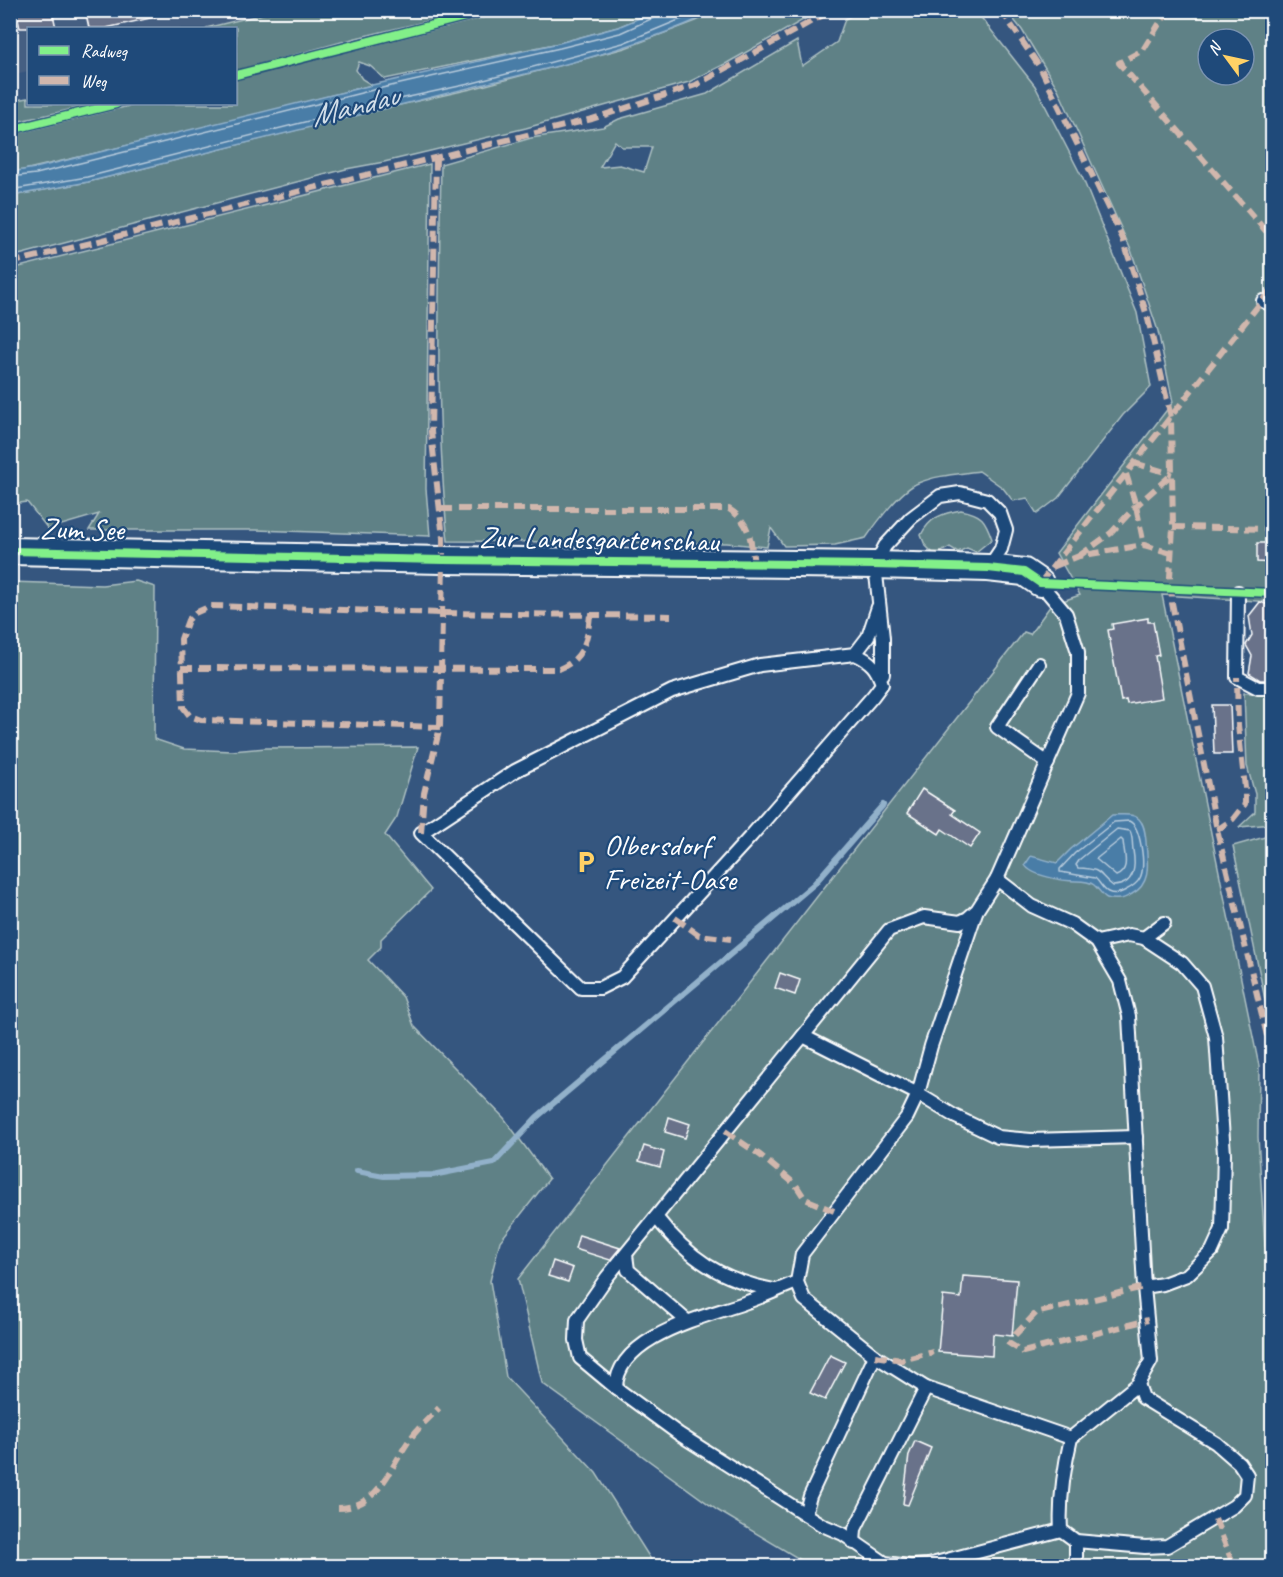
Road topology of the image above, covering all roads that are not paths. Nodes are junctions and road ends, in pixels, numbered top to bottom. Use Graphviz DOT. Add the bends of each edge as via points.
graph roads {
  1 [pos="10,551"];
  2 [pos="154,554"];
  3 [pos="875,565"];
  4 [pos="988,568"];
  5 [pos="1040,583"];
  6 [pos="1238,592"];
  7 [pos="880,603"];
  8 [pos="855,654"];
  9 [pos="1039,664"];
  10 [pos="883,674"];
  11 [pos="1272,688"];
  12 [pos="1048,763"];
  13 [pos="997,879"];
  14 [pos="977,910"];
  15 [pos="1164,923"];
  16 [pos="1144,938"];
  17 [pos="1098,942"];
  18 [pos="803,1036"];
  19 [pos="918,1094"];
  20 [pos="1136,1137"];
  21 [pos="656,1217"];
  22 [pos="626,1255"];
  23 [pos="797,1282"];
  24 [pos="1144,1287"];
  25 [pos="775,1291"];
  26 [pos="687,1321"];
  27 [pos="875,1356"];
  28 [pos="1138,1384"];
  29 [pos="616,1388"];
  30 [pos="926,1388"];
  31 [pos="1071,1438"];
  32 [pos="805,1514"];
  33 [pos="1061,1530"];
  34 [pos="1076,1541"];
  35 [pos="854,1543"];
  36 [pos="911,1566"];
  37 [pos="929,1566"];
  38 [pos="1076,1566"];
  1 -- 2 [label="street, Zum See"];
  2 -- 3 [label="street, Zur Landesgartenschau"];
  3 -- 4 [label="street, Zur Landesgartenschau"];
  3 -- 4 [label="lane" via="885,546 911,518 940,496 960,494 987,500 1004,520 1004,540"];
  3 -- 7 [label="lane"];
  4 -- 5 [label="street, Zur Landesgartenschau" via="1024,572"];
  5 -- 12 [label="lane" via="1066,614 1078,652 1078,693"];
  6 -- 11 [label="lane" via="1237,677 1258,688"];
  7 -- 8 [label="lane" via="868,637"];
  7 -- 10 [label="lane"];
  8 -- 8 [label="lane" via="760,665 672,692 515,771 421,833 581,988 600,988 622,977 878,690 882,684 873,664"];
  9 -- 12 [label="lane" via="997,727"];
  12 -- 13 [label="lane"];
  13 -- 14 [label="lane"];
  13 -- 17 [label="lane" via="1032,906 1072,924"];
  14 -- 18 [label="lane" via="960,922 924,917 889,930"];
  14 -- 19 [label="lane"];
  15 -- 16 [label="lane"];
  16 -- 17 [label="lane" via="1129,935"];
  16 -- 24 [label="lane" via="1182,963 1202,987 1216,1037 1224,1154 1222,1229 1212,1251 1187,1275"];
  17 -- 20 [label="lane" via="1120,981 1129,1016"];
  18 -- 19 [label="lane"];
  18 -- 21 [label="lane"];
  19 -- 20 [label="lane" via="998,1137"];
  19 -- 23 [label="lane" via="907,1117 802,1254"];
  20 -- 24 [label="lane"];
  21 -- 22 [label="lane"];
  21 -- 25 [label="lane" via="675,1241 711,1268 747,1285"];
  22 -- 26 [label="lane" via="628,1270"];
  22 -- 29 [label="lane" via="577,1320 580,1358"];
  23 -- 25 [label="lane"];
  23 -- 27 [label="lane" via="804,1299"];
  24 -- 28 [label="lane" via="1151,1361"];
  25 -- 26 [label="lane"];
  26 -- 29 [label="lane" via="636,1349 616,1377"];
  27 -- 30 [label="lane"];
  27 -- 32 [label="lane"];
  28 -- 31 [label="lane"];
  28 -- 34 [label="lane" via="1143,1398 1216,1443 1239,1463 1247,1475 1245,1495 1167,1546"];
  29 -- 32 [label="lane" via="679,1434"];
  30 -- 31 [label="lane"];
  30 -- 35 [label="lane" via="855,1529"];
  31 -- 33 [label="lane" via="1062,1478"];
  32 -- 35 [label="lane"];
  33 -- 34 [label="lane"];
  33 -- 37 [label="lane"];
  34 -- 38 [label="lane"];
  35 -- 36 [label="lane" via="885,1563"];
  36 -- 37 [label="lane"];
}
